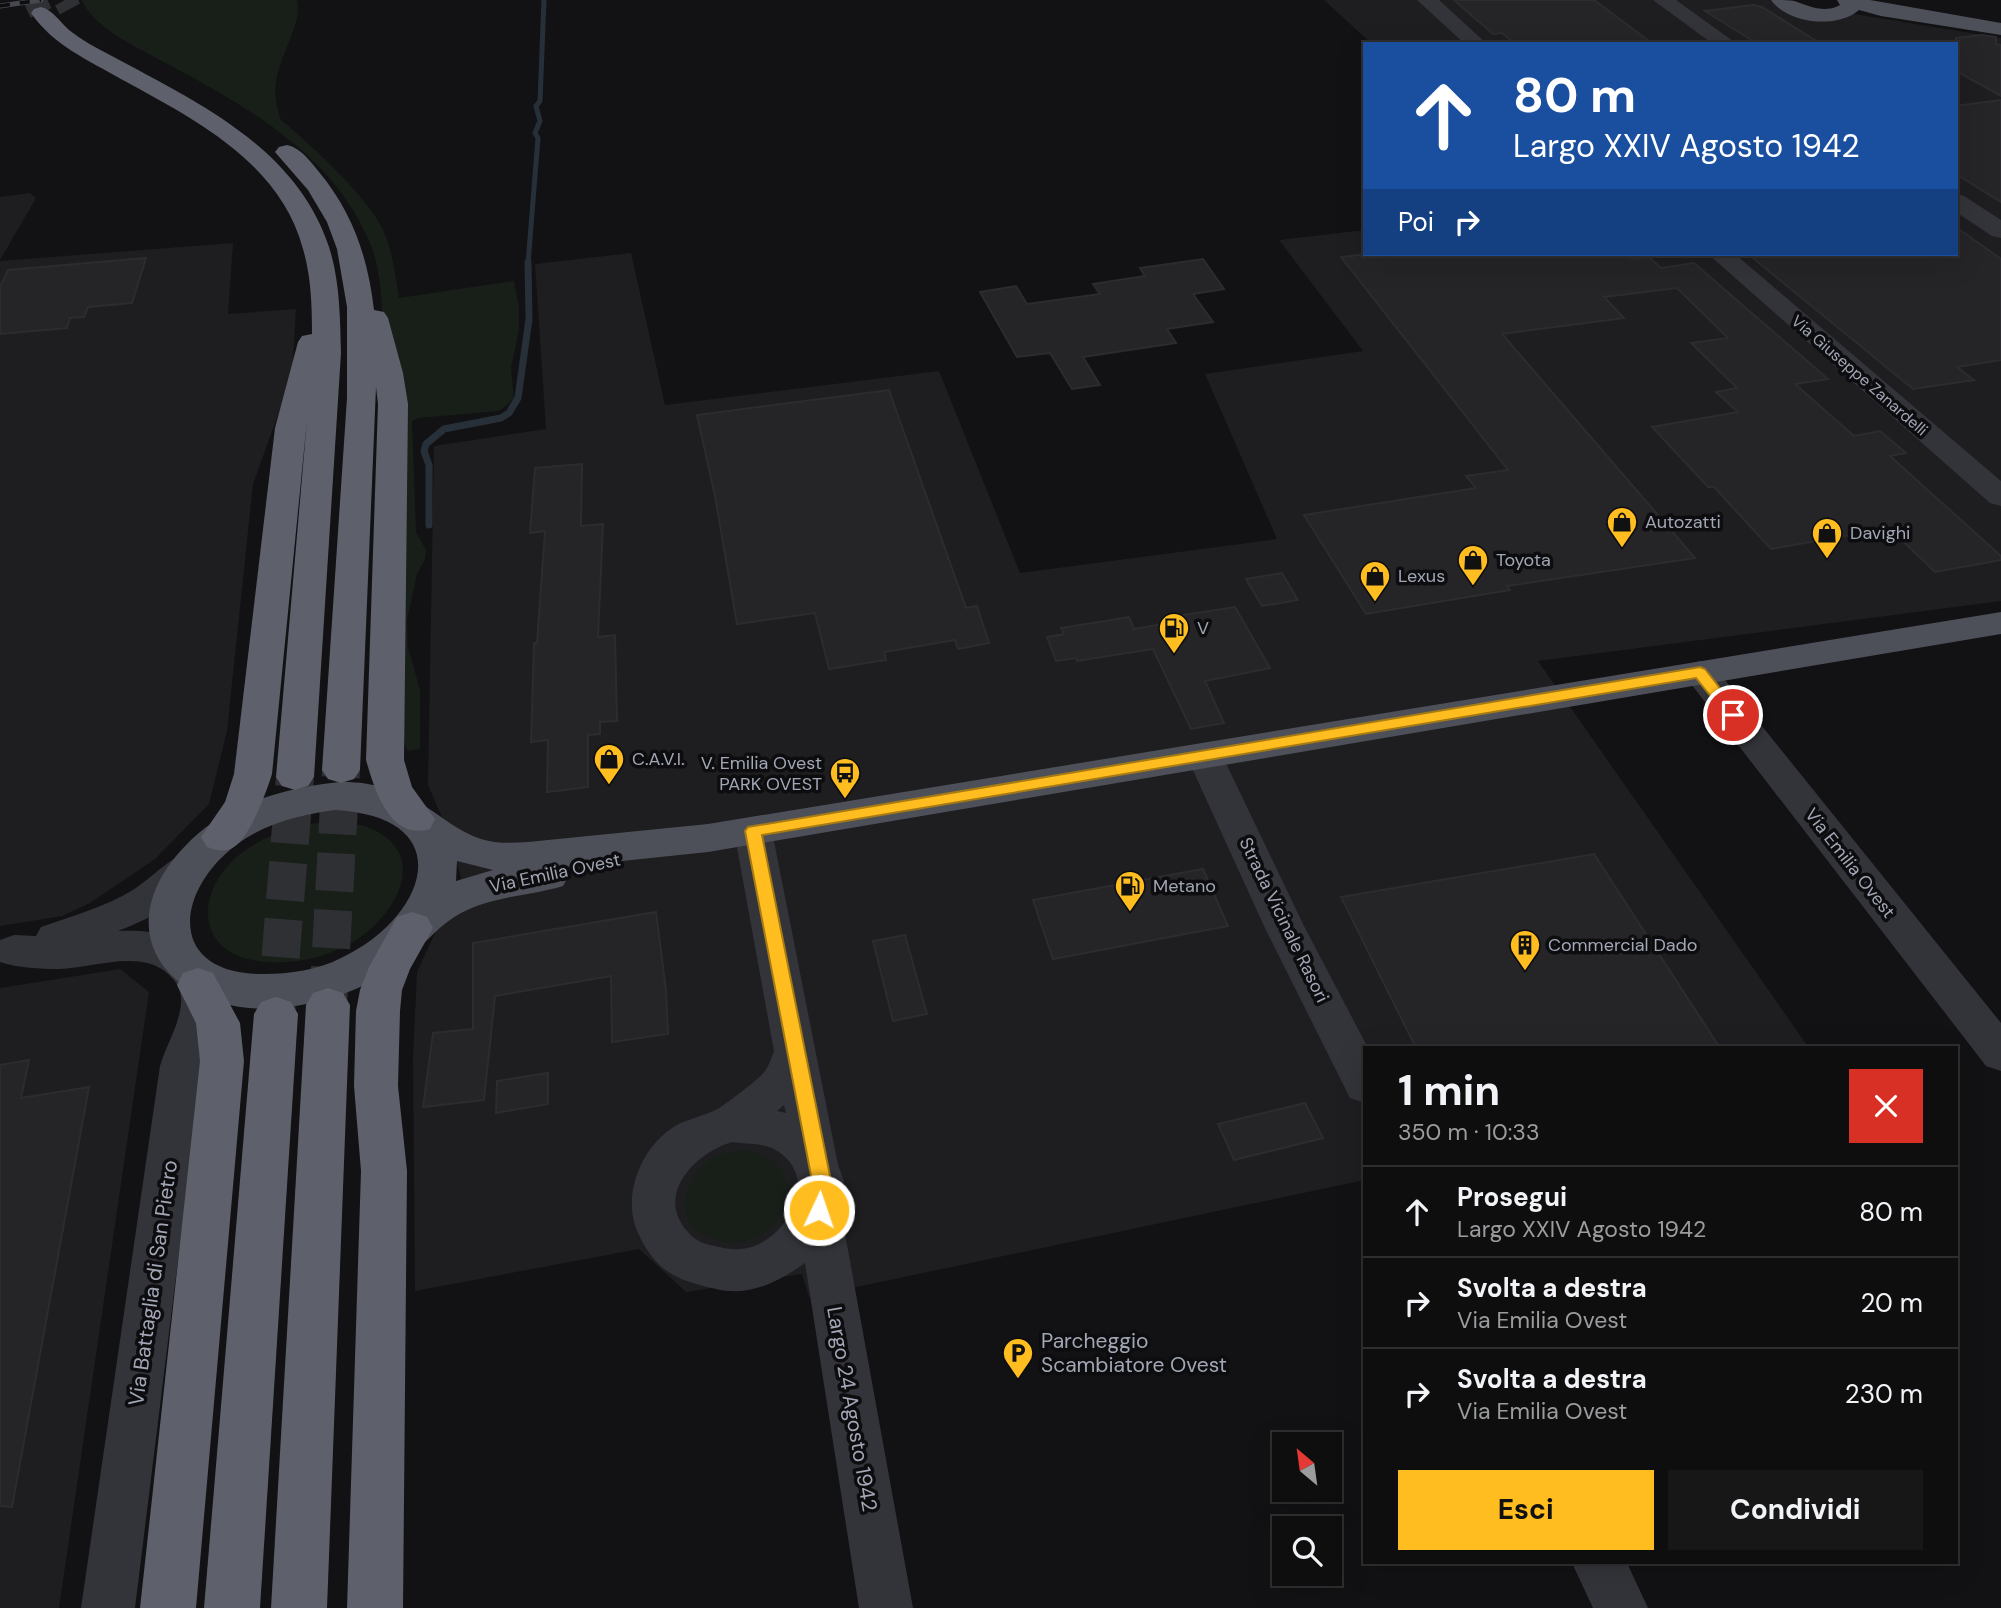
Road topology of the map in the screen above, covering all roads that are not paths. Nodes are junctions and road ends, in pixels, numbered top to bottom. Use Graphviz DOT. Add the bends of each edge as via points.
graph roads {
  1 [pos="1426,0"];
  2 [pos="1662,0"];
  3 [pos="1781,2"];
  4 [pos="1846,4"];
  5 [pos="70,9"];
  6 [pos="41,13"];
  7 [pos="2001,29"];
  8 [pos="1475,42"];
  9 [pos="1724,42"];
  10 [pos="297,202"];
  11 [pos="1958,202"];
  12 [pos="336,215"];
  13 [pos="2001,231"];
  14 [pos="1722,256"];
  15 [pos="2001,497"];
  16 [pos="2001,623"];
  17 [pos="1700,672"];
  18 [pos="1204,755"];
  19 [pos="341,770"];
  20 [pos="295,777"];
  21 [pos="416,819"];
  22 [pos="753,831"];
  23 [pos="221,837"];
  24 [pos="708,838"];
  25 [pos="192,864"];
  26 [pos="412,928"];
  27 [pos="7,952"];
  28 [pos="192,975"];
  29 [pos="328,1005"];
  30 [pos="276,1014"];
  31 [pos="794,1052"];
  32 [pos="2001,1054"];
  33 [pos="1363,1081"];
  34 [pos="732,1123"];
  35 [pos="817,1163"];
  36 [pos="819,1210"];
  37 [pos="1599,1564"];
  38 [pos="108,1608"];
  39 [pos="168,1608"];
  40 [pos="232,1608"];
  41 [pos="299,1608"];
  42 [pos="375,1608"];
  43 [pos="886,1608"];
  44 [pos="1621,1608"];
  1 -- 8 [label="street"];
  2 -- 9 [label="street"];
  3 -- 4 [label="main road" via="1820,15"];
  4 -- 7 [label="main road"];
  5 -- 12 [label="highway" via="107,43 265,134 303,168"];
  6 -- 10 [label="highway" via="79,47 241,142 272,170"];
  10 -- 20 [label="highway" via="320,257 327,331"];
  10 -- 23 [label="highway" via="313,281 313,332 290,428 253,774 243,805"];
  11 -- 13 [label="street"];
  12 -- 19 [label="highway" via="357,280 361,353"];
  12 -- 21 [label="highway" via="364,252 375,325 391,383 385,760 398,798"];
  14 -- 15 [label="street, Via Giuseppe Zanardelli"];
  16 -- 17 [label="main road, Via Emilia Ovest"];
  17 -- 18 [label="main road, Via Emilia Ovest"];
  17 -- 32 [label="street, Via Emilia Ovest"];
  18 -- 22 [label="main road, Via Emilia Ovest"];
  18 -- 33 [label="street, Strada Vicinale Rasori"];
  21 -- 23 [label="main road, Via Emilia Ovest" via="372,799 325,797 276,808"];
  21 -- 24 [label="main road, Via Emilia Ovest" via="458,847 506,859"];
  21 -- 26 [label="main road, Via Emilia Ovest" via="433,841 439,868 432,898"];
  22 -- 24 [label="main road, Via Emilia Ovest"];
  22 -- 31 [label="street, Largo 24 Agosto 1942"];
  23 -- 25 [label="main road, Via Emilia Ovest"];
  24 -- 26 [label="main road, Via Emilia Ovest" via="480,889 444,902"];
  25 -- 27 [label="street, Via Emilia Ovest" via="162,891 128,911"];
  25 -- 28 [label="main road, Via Emilia Ovest" via="169,910 170,940"];
  26 -- 28 [label="main road, Via Emilia Ovest" via="362,967 297,989 233,989"];
  26 -- 42 [label="highway" via="390,967 378,1011 376,1086 384,1171"];
  27 -- 28 [label="street, Via Emilia Ovest" via="151,947 166,951"];
  28 -- 38 [label="street, Via Battaglia di San Pietro" via="202,1003 181,1066"];
  28 -- 39 [label="highway" via="218,1023 222,1060"];
  29 -- 41 [label="highway"];
  30 -- 40 [label="highway"];
  31 -- 34 [label="street" via="781,1083"];
  31 -- 35 [label="street, Largo 24 Agosto 1942"];
  34 -- 35 [label="street" via="759,1123 784,1130 804,1144"];
  34 -- 36 [label="street" via="705,1131 682,1146 664,1166 654,1190 652,1214 661,1238 679,1256 703,1268 731,1271 759,1266 786,1253 806,1234"];
  35 -- 36 [label="street, Largo 24 Agosto 1942" via="822,1186"];
  36 -- 43 [label="street, Largo 24 Agosto 1942"];
  37 -- 44 [label="street"];
}
